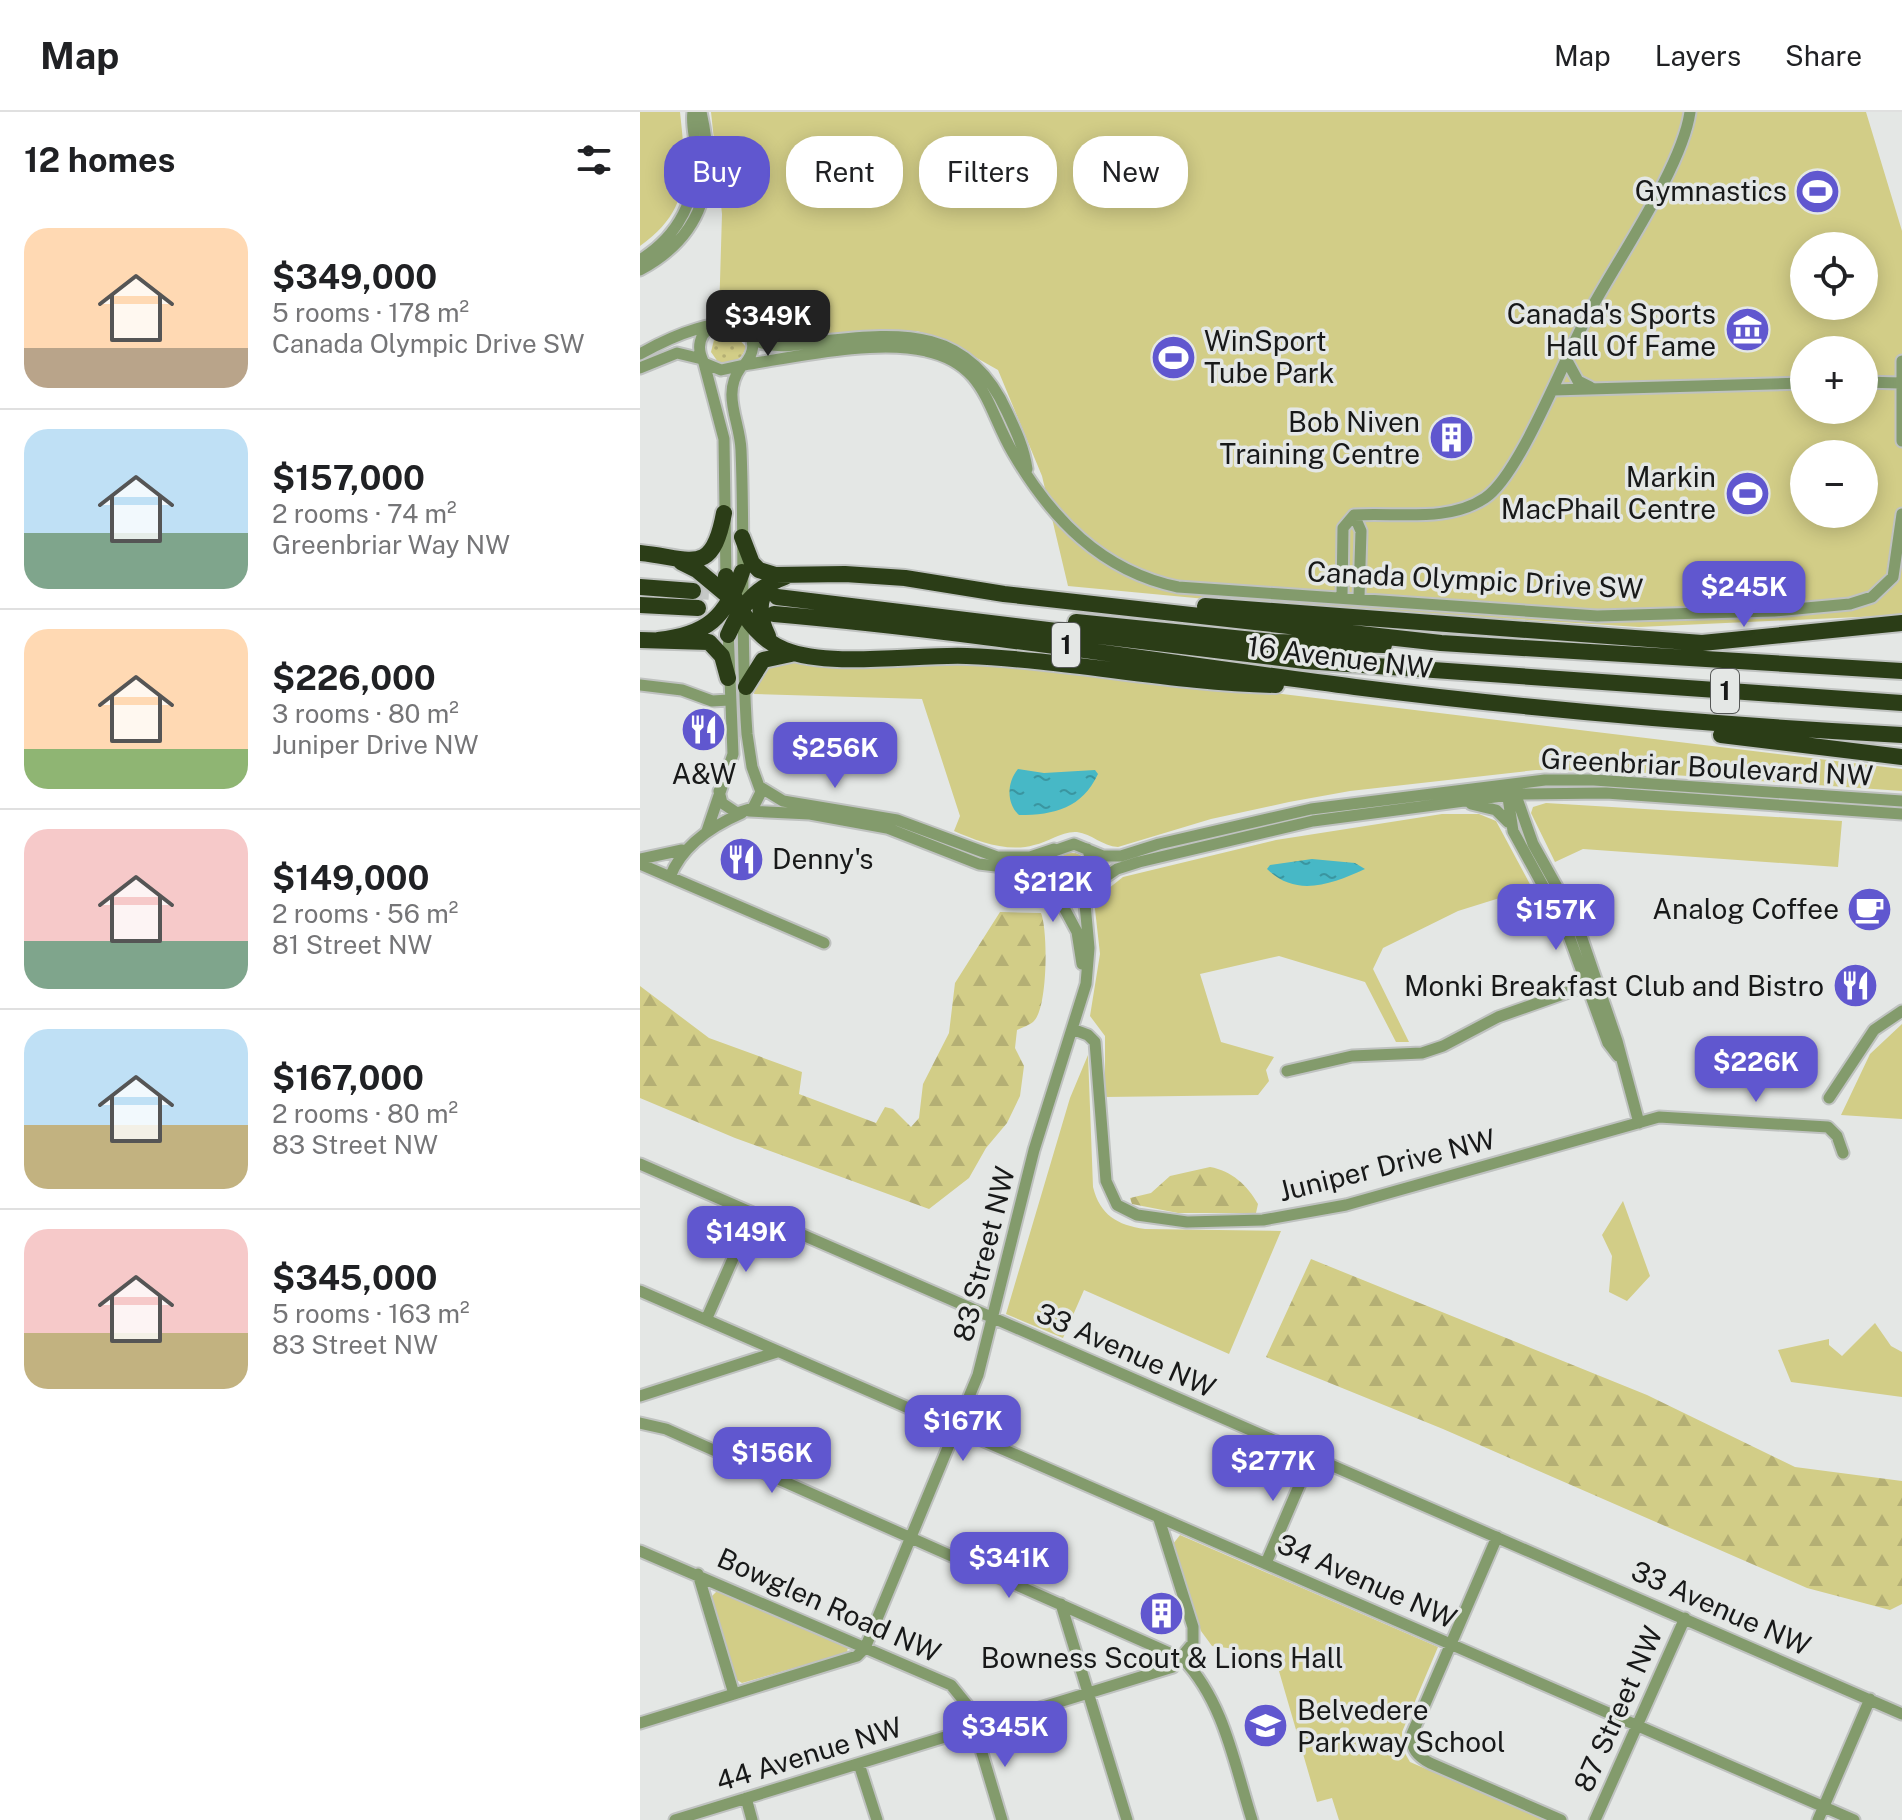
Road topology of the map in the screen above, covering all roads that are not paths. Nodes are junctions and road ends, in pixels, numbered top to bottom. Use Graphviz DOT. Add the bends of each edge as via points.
graph roads {
  1 [pos="693,112"];
  2 [pos="701,112"];
  3 [pos="1690,112"];
  4 [pos="640,260"];
  5 [pos="640,270"];
  6 [pos="713,325"];
  7 [pos="752,339"];
  8 [pos="640,354"];
  9 [pos="1566,359"];
  10 [pos="703,361"];
  11 [pos="1902,361"];
  12 [pos="742,366"];
  13 [pos="640,368"];
  14 [pos="1878,382"];
  15 [pos="1790,383"];
  16 [pos="1900,383"];
  17 [pos="1597,389"];
  18 [pos="1552,390"];
  19 [pos="1902,441"];
  20 [pos="1027,471"];
  21 [pos="724,513"];
  22 [pos="1902,514"];
  23 [pos="1354,515"];
  24 [pos="742,537"];
  25 [pos="640,553"];
  26 [pos="675,560"];
  27 [pos="734,574"];
  28 [pos="640,587"];
  29 [pos="693,591"];
  30 [pos="779,591"];
  31 [pos="1004,594"];
  32 [pos="1342,596"];
  33 [pos="1359,597"];
  34 [pos="640,605"];
  35 [pos="737,606"];
  36 [pos="698,608"];
  37 [pos="964,617"];
  38 [pos="1902,623"];
  39 [pos="728,635"];
  40 [pos="640,640"];
  41 [pos="658,640"];
  42 [pos="1441,643"];
  43 [pos="776,645"];
  44 [pos="796,654"];
  45 [pos="1902,671"];
  46 [pos="728,678"];
  47 [pos="640,685"];
  48 [pos="746,687"];
  49 [pos="1358,687"];
  50 [pos="729,700"];
  51 [pos="1902,703"];
  52 [pos="1679,722"];
  53 [pos="1902,735"];
  54 [pos="1902,757"];
  55 [pos="759,783"];
  56 [pos="1510,783"];
  57 [pos="721,786"];
  58 [pos="1511,795"];
  59 [pos="1902,801"];
  60 [pos="1454,802"];
  61 [pos="746,812"];
  62 [pos="1902,814"];
  63 [pos="707,831"];
  64 [pos="1513,831"];
  65 [pos="1058,848"];
  66 [pos="686,849"];
  67 [pos="1087,849"];
  68 [pos="640,862"];
  69 [pos="670,877"];
  70 [pos="1051,885"];
  71 [pos="1091,888"];
  72 [pos="824,943"];
  73 [pos="1591,984"];
  74 [pos="1081,1000"];
  75 [pos="1902,1011"];
  76 [pos="1072,1029"];
  77 [pos="1287,1071"];
  78 [pos="1829,1098"];
  79 [pos="1639,1123"];
  80 [pos="1843,1153"];
  81 [pos="640,1164"];
  82 [pos="753,1213"];
  83 [pos="640,1291"];
  84 [pos="992,1318"];
  85 [pos="706,1320"];
  86 [pos="777,1352"];
  87 [pos="640,1396"];
  88 [pos="640,1423"];
  89 [pos="958,1429"];
  90 [pos="1311,1458"];
  91 [pos="1159,1519"];
  92 [pos="910,1537"];
  93 [pos="1497,1537"];
  94 [pos="640,1551"];
  95 [pos="1266,1563"];
  96 [pos="698,1574"];
  97 [pos="1061,1604"];
  98 [pos="1685,1618"];
  99 [pos="1451,1645"];
  100 [pos="865,1648"];
  101 [pos="1183,1659"];
  102 [pos="1088,1693"];
  103 [pos="734,1694"];
  104 [pos="1870,1699"];
  105 [pos="1902,1714"];
  106 [pos="640,1723"];
  107 [pos="1637,1726"];
  108 [pos="975,1728"];
  109 [pos="859,1764"];
  110 [pos="746,1798"];
  111 [pos="1824,1807"];
  112 [pos="675,1820"];
  113 [pos="752,1820"];
  114 [pos="877,1820"];
  115 [pos="1002,1820"];
  116 [pos="1127,1820"];
  117 [pos="1252,1820"];
  118 [pos="1561,1820"];
  119 [pos="1595,1820"];
  120 [pos="1818,1820"];
  121 [pos="1854,1820"];
  1 -- 4 [label="street" via="696,160 691,198 677,227"];
  2 -- 5 [label="street" via="707,174 703,203 683,238"];
  3 -- 9 [label="street" via="1671,167"];
  6 -- 7 [label="street" via="735,324"];
  6 -- 8 [label="street"];
  6 -- 10 [label="street" via="701,338"];
  7 -- 12 [label="street" via="752,352"];
  7 -- 20 [label="street, Canada Olympic Drive SW" via="780,346 906,337 945,345 989,379 1024,449"];
  9 -- 17 [label="street" via="1578,381"];
  9 -- 18 [label="street"];
  10 -- 12 [label="street" via="721,370"];
  10 -- 13 [label="street" via="677,353"];
  10 -- 21 [label="street" via="724,439"];
  11 -- 16 [label="street"];
  12 -- 20 [label="street, Canada Olympic Drive SW" via="867,350 907,348 936,354 977,381"];
  12 -- 24 [label="street" via="731,398 741,446"];
  14 -- 16 [label="street"];
  15 -- 17 [label="street"];
  16 -- 19 [label="street"];
  17 -- 18 [label="street"];
  18 -- 23 [label="street" via="1508,472 1487,497 1452,512"];
  20 -- 32 [label="street, Canada Olympic Drive SW" via="1073,533 1104,558 1140,576 1191,588"];
  21 -- 26 [label="highway" via="712,551 698,561"];
  21 -- 27 [label="street"];
  22 -- 33 [label="street, Canada Olympic Drive SW" via="1893,577 1872,597 1850,604 1597,616"];
  23 -- 32 [label="street" via="1343,528"];
  23 -- 33 [label="street" via="1361,531"];
  24 -- 27 [label="street"];
  24 -- 30 [label="highway" via="750,560"];
  25 -- 26 [label="highway"];
  26 -- 35 [label="highway" via="697,570"];
  27 -- 35 [label="highway"];
  28 -- 29 [label="highway"];
  30 -- 31 [label="highway" via="880,576"];
  30 -- 35 [label="highway"];
  30 -- 37 [label="highway, 16 Avenue NW / 1"];
  30 -- 43 [label="highway" via="764,591 760,611"];
  30 -- 49 [label="highway, 16 Avenue NW / 1" via="1035,641"];
  31 -- 38 [label="highway" via="1702,643"];
  31 -- 42 [label="highway"];
  32 -- 33 [label="street, Canada Olympic Drive SW"];
  34 -- 36 [label="highway"];
  35 -- 39 [label="highway"];
  35 -- 41 [label="highway" via="694,633"];
  35 -- 43 [label="highway"];
  35 -- 48 [label="street"];
  37 -- 42 [label="highway" via="1289,642"];
  37 -- 51 [label="highway, 16 Avenue NW / 1" via="1305,661"];
  39 -- 46 [label="street"];
  40 -- 41 [label="highway"];
  41 -- 46 [label="highway" via="709,642 722,656"];
  42 -- 45 [label="highway"];
  43 -- 44 [label="highway"];
  44 -- 48 [label="highway" via="763,660"];
  44 -- 49 [label="highway" via="1014,658 1238,684"];
  46 -- 50 [label="street"];
  47 -- 50 [label="street"];
  48 -- 55 [label="street" via="750,760"];
  49 -- 52 [label="highway, 16 Avenue NW / 1"];
  50 -- 57 [label="street" via="733,754"];
  52 -- 53 [label="highway, 16 Avenue NW / 1"];
  52 -- 54 [label="highway" via="1704,733"];
  55 -- 57 [label="street" via="740,771"];
  55 -- 61 [label="street" via="759,801"];
  55 -- 65 [label="street" via="783,801 897,820 997,857 1030,857"];
  56 -- 58 [label="street"];
  56 -- 59 [label="street, Greenbriar Boulevard NW" via="1594,780"];
  56 -- 67 [label="street, Greenbriar Boulevard NW" via="1311,809 1121,856"];
  57 -- 61 [label="street" via="726,807"];
  57 -- 63 [label="street"];
  58 -- 60 [label="street, Greenbriar Boulevard NW"];
  58 -- 62 [label="street, Greenbriar Boulevard NW" via="1606,793"];
  58 -- 64 [label="street"];
  58 -- 73 [label="street" via="1576,921"];
  60 -- 64 [label="street" via="1496,810"];
  60 -- 71 [label="street, Greenbriar Boulevard NW" via="1313,821 1203,846 1128,865"];
  61 -- 63 [label="street"];
  61 -- 70 [label="street" via="810,814 887,828 979,864 1030,870"];
  63 -- 66 [label="street"];
  64 -- 73 [label="street"];
  65 -- 67 [label="street" via="1074,844"];
  65 -- 70 [label="street" via="1046,866"];
  66 -- 68 [label="street"];
  66 -- 69 [label="street"];
  67 -- 71 [label="street" via="1097,865"];
  68 -- 69 [label="street"];
  69 -- 72 [label="street"];
  70 -- 71 [label="street" via="1071,896"];
  70 -- 74 [label="street, 83 Street NW" via="1077,932"];
  71 -- 74 [label="street, 83 Street NW" via="1085,914 1089,963"];
  73 -- 77 [label="street" via="1498,1017 1422,1053 1352,1056"];
  73 -- 79 [label="street" via="1617,1041"];
  74 -- 76 [label="street, 83 Street NW"];
  75 -- 78 [label="street" via="1874,1030"];
  76 -- 79 [label="street, Juniper Drive NW" via="1095,1042 1095,1081 1111,1196 1127,1211 1157,1219 1263,1220 1346,1205"];
  76 -- 84 [label="street, 83 Street NW" via="1034,1150"];
  79 -- 80 [label="street, Juniper Drive NW" via="1659,1117 1705,1117 1828,1127"];
  81 -- 82 [label="street, 33 Avenue NW"];
  82 -- 84 [label="street, 33 Avenue NW"];
  82 -- 85 [label="street"];
  83 -- 85 [label="street, 34 Avenue NW"];
  84 -- 89 [label="street, 83 Street NW"];
  84 -- 90 [label="street, 33 Avenue NW"];
  85 -- 86 [label="street, 34 Avenue NW"];
  86 -- 87 [label="street"];
  86 -- 89 [label="street, 34 Avenue NW"];
  88 -- 92 [label="street" via="666,1429"];
  89 -- 91 [label="street, 34 Avenue NW"];
  89 -- 92 [label="street, 83 Street NW"];
  90 -- 93 [label="street, 33 Avenue NW"];
  90 -- 95 [label="street"];
  91 -- 95 [label="street, 34 Avenue NW"];
  91 -- 101 [label="street" via="1193,1627 1193,1643"];
  92 -- 97 [label="street"];
  92 -- 100 [label="street, 83 Street NW"];
  93 -- 98 [label="street, 33 Avenue NW"];
  93 -- 99 [label="street"];
  94 -- 96 [label="street, Bowglen Road NW"];
  95 -- 99 [label="street, 34 Avenue NW"];
  96 -- 100 [label="street, Bowglen Road NW"];
  96 -- 103 [label="street"];
  97 -- 101 [label="street"];
  97 -- 102 [label="street"];
  98 -- 104 [label="street, 33 Avenue NW"];
  98 -- 107 [label="street, 87 Street NW"];
  99 -- 107 [label="street, 34 Avenue NW"];
  99 -- 118 [label="street" via="1412,1734 1417,1756"];
  100 -- 103 [label="street" via="857,1656"];
  100 -- 108 [label="street, Bowglen Road NW" via="951,1685 968,1706"];
  101 -- 102 [label="street, 44 Avenue NW" via="1173,1667"];
  101 -- 117 [label="street" via="1204,1681 1219,1714"];
  102 -- 108 [label="street, 44 Avenue NW"];
  102 -- 116 [label="street"];
  103 -- 106 [label="street"];
  104 -- 105 [label="street, 33 Avenue NW"];
  104 -- 111 [label="street"];
  107 -- 111 [label="street, 34 Avenue NW"];
  107 -- 119 [label="street, 87 Street NW"];
  108 -- 109 [label="street, 44 Avenue NW"];
  108 -- 115 [label="street"];
  109 -- 110 [label="street, 44 Avenue NW"];
  109 -- 114 [label="street"];
  110 -- 112 [label="street, 44 Avenue NW"];
  110 -- 113 [label="street"];
  111 -- 120 [label="street"];
  111 -- 121 [label="street, 34 Avenue NW"];
}
